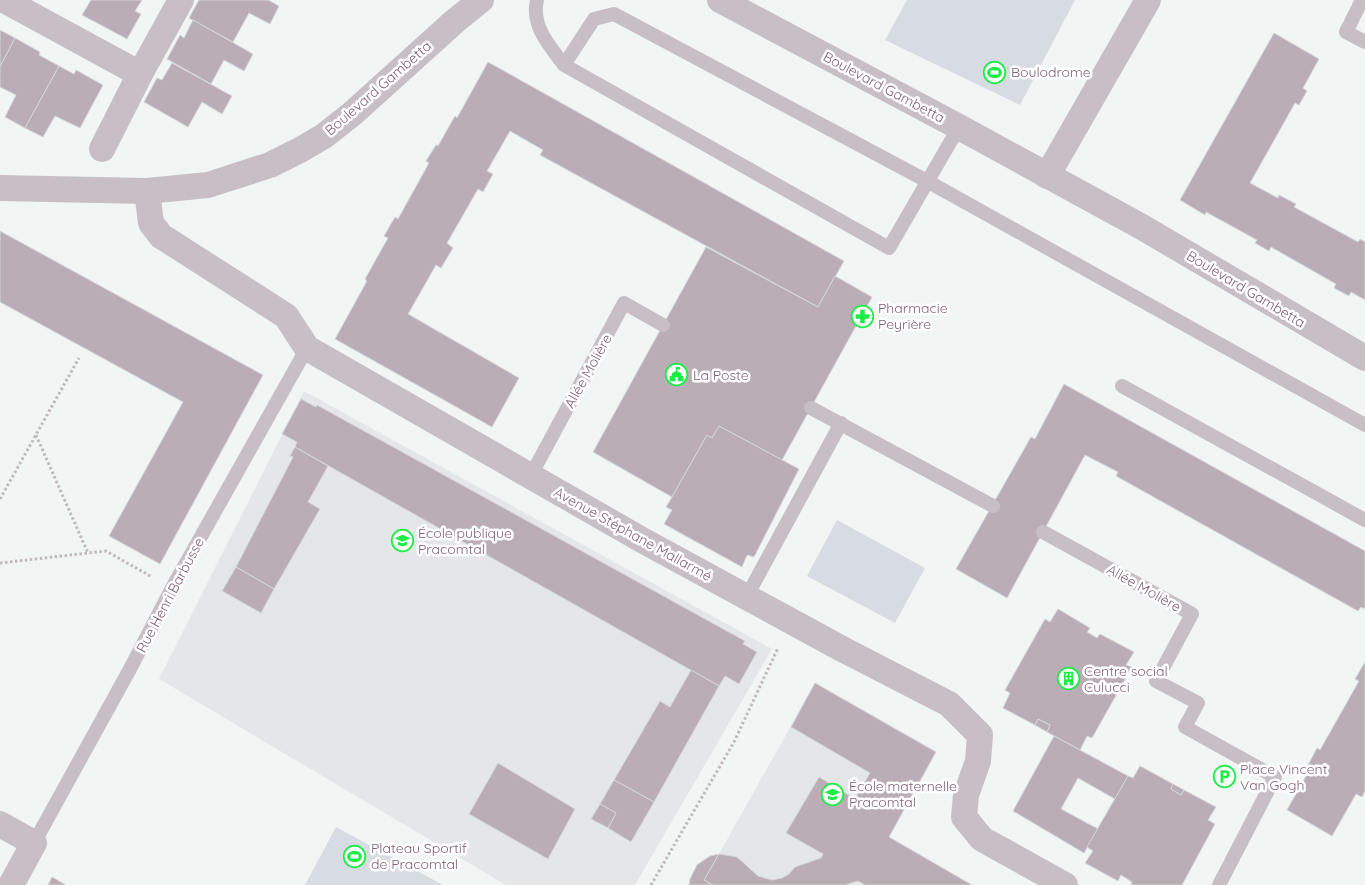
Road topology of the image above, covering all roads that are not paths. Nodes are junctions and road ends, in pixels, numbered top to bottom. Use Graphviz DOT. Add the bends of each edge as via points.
graph roads {
  1 [pos="4,0"];
  2 [pos="181,0"];
  3 [pos="481,0"];
  4 [pos="538,0"];
  5 [pos="720,0"];
  6 [pos="1148,0"];
  7 [pos="1362,0"];
  8 [pos="1365,42"];
  9 [pos="564,65"];
  10 [pos="140,74"];
  11 [pos="959,127"];
  12 [pos="102,149"];
  13 [pos="1048,176"];
  14 [pos="928,181"];
  15 [pos="0,188"];
  16 [pos="147,191"];
  17 [pos="663,325"];
  18 [pos="306,348"];
  19 [pos="1365,358"];
  20 [pos="1122,386"];
  21 [pos="811,408"];
  22 [pos="841,423"];
  23 [pos="1365,425"];
  24 [pos="530,477"];
  25 [pos="994,506"];
  26 [pos="1365,520"];
  27 [pos="1043,532"];
  28 [pos="747,596"];
  29 [pos="0,824"];
  30 [pos="34,842"];
  31 [pos="10,885"];
  32 [pos="1065,885"];
  33 [pos="1219,885"];
  1 -- 10 [label="street"];
  2 -- 10 [label="street"];
  3 -- 16 [label="street, Boulevard Gambetta" via="353,113 300,150 270,165 208,184"];
  4 -- 9 [label="lane" via="539,30"];
  5 -- 11 [label="street, Boulevard Gambetta"];
  6 -- 13 [label="street"];
  7 -- 8 [label="lane" via="1346,32"];
  9 -- 14 [label="lane" via="594,19 614,14"];
  9 -- 14 [label="lane" via="889,248"];
  10 -- 12 [label="street"];
  11 -- 13 [label="street, Boulevard Gambetta"];
  11 -- 14 [label="lane"];
  13 -- 19 [label="street, Boulevard Gambetta"];
  14 -- 23 [label="lane"];
  15 -- 16 [label="street, Boulevard Gambetta"];
  16 -- 18 [label="street, Avenue Stéphane Mallarmé" via="151,223 161,236 286,316"];
  17 -- 24 [label="lane, Allée Molière" via="624,303"];
  18 -- 24 [label="street, Avenue Stéphane Mallarmé"];
  18 -- 30 [label="lane, Rue Henri Barbusse"];
  20 -- 26 [label="lane"];
  21 -- 22 [label="lane"];
  22 -- 25 [label="lane"];
  22 -- 28 [label="lane"];
  24 -- 28 [label="street, Avenue Stéphane Mallarmé"];
  27 -- 33 [label="lane, Allée Molière" via="1192,614 1156,681 1198,704 1185,727 1275,777"];
  28 -- 32 [label="street, Avenue Stéphane Mallarmé" via="948,704 980,735 978,761 966,795 964,817 982,839"];
  29 -- 30 [label="street"];
  30 -- 31 [label="street"];
}
